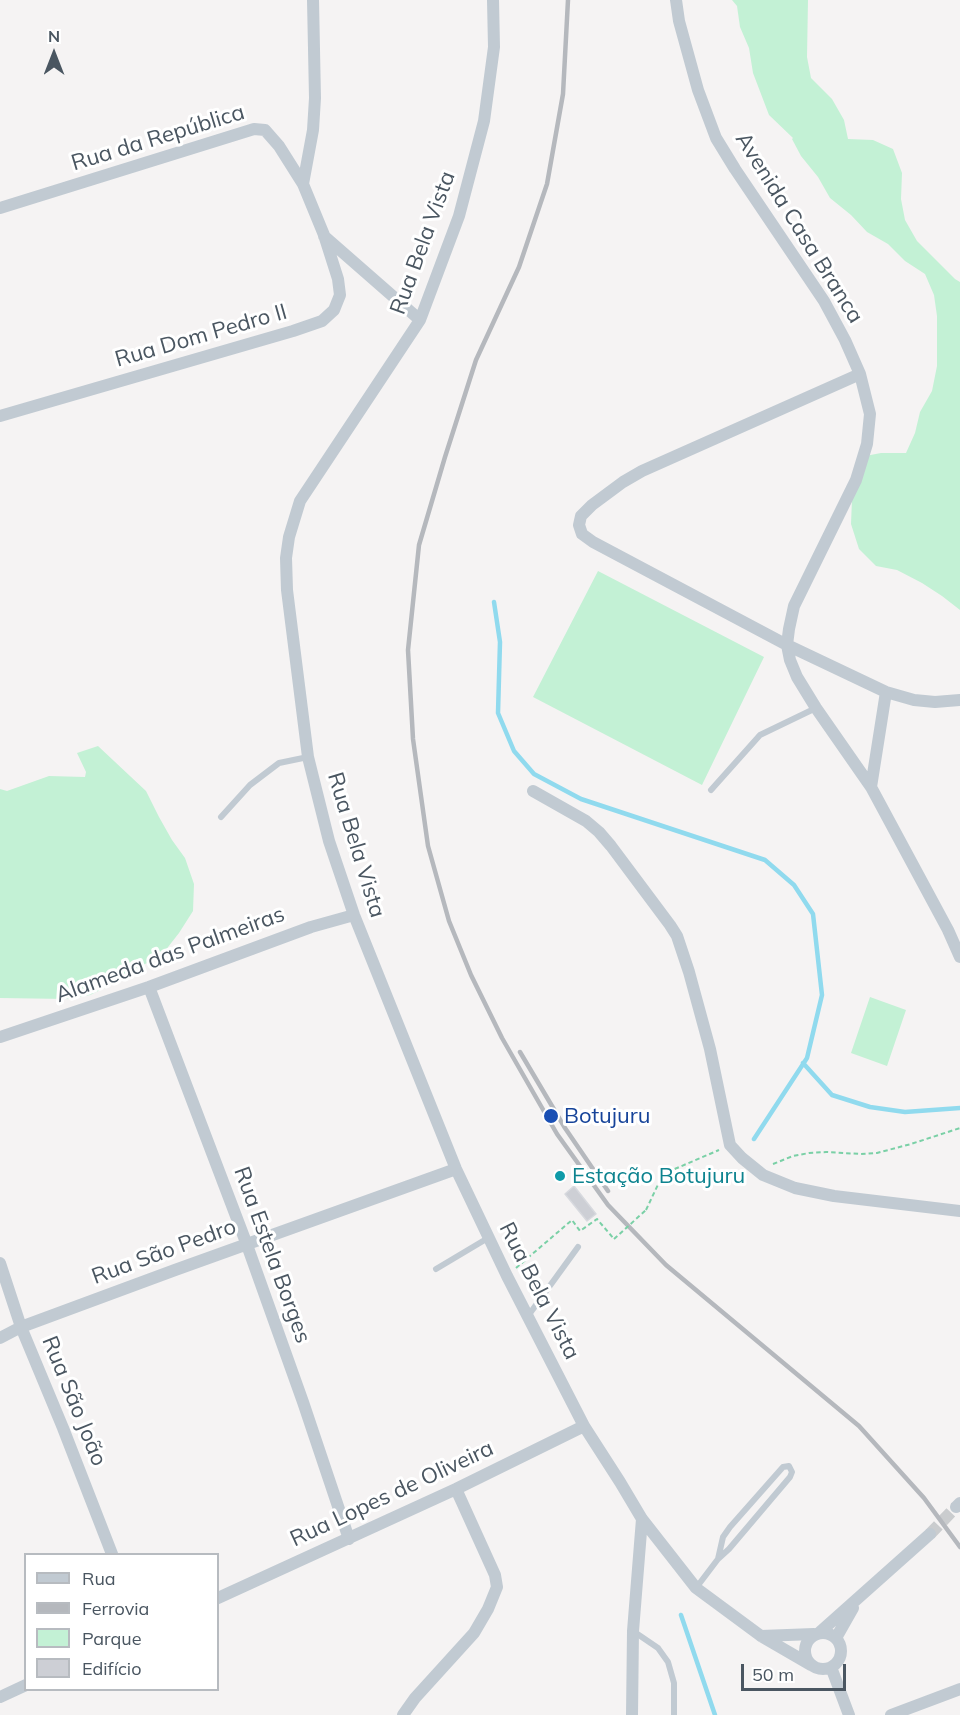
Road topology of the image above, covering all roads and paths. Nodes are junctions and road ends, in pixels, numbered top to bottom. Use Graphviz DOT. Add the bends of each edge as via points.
graph roads {
  1 [pos="313,0"];
  2 [pos="493,0"];
  3 [pos="676,0"];
  4 [pos="303,184"];
  5 [pos="0,208"];
  6 [pos="324,236"];
  7 [pos="420,320"];
  8 [pos="861,374"];
  9 [pos="0,416"];
  10 [pos="788,645"];
  11 [pos="886,692"];
  12 [pos="960,700"];
  13 [pos="816,708"];
  14 [pos="308,757"];
  15 [pos="871,787"];
  16 [pos="711,790"];
  17 [pos="533,791"];
  18 [pos="221,817"];
  19 [pos="354,915"];
  20 [pos="960,957"];
  21 [pos="149,987"];
  22 [pos="0,1037"];
  23 [pos="960,1128"];
  24 [pos="730,1145"];
  25 [pos="456,1169"];
  26 [pos="763,1175"];
  27 [pos="960,1211"];
  28 [pos="488,1238"];
  29 [pos="247,1245"];
  30 [pos="578,1247"];
  31 [pos="0,1263"];
  32 [pos="436,1269"];
  33 [pos="507,1276"];
  34 [pos="528,1317"];
  35 [pos="21,1327"];
  36 [pos="0,1338"];
  37 [pos="584,1426"];
  38 [pos="456,1489"];
  39 [pos="642,1520"];
  40 [pos="930,1534"];
  41 [pos="349,1539"];
  42 [pos="112,1553"];
  43 [pos="718,1559"];
  44 [pos="696,1588"];
  45 [pos="219,1598"];
  46 [pos="859,1599"];
  47 [pos="633,1631"];
  48 [pos="817,1633"];
  49 [pos="761,1636"];
  50 [pos="836,1638"];
  51 [pos="811,1665"];
  52 [pos="831,1667"];
  53 [pos="24,1686"];
  54 [pos="960,1689"];
  55 [pos="0,1697"];
  56 [pos="403,1715"];
  57 [pos="632,1715"];
  58 [pos="674,1715"];
  59 [pos="849,1715"];
  60 [pos="891,1715"];
  1 -- 4 [label="street" via="315,98"];
  2 -- 7 [label="street, Rua Bela Vista" via="494,47 484,122 459,216"];
  3 -- 8 [label="street, Avenida Casa Branca" via="716,138 824,301"];
  4 -- 5 [label="street, Rua da República" via="279,146 265,130 255,129"];
  4 -- 6 [label="street, Rua da República"];
  6 -- 7 [label="street"];
  6 -- 9 [label="street, Rua Dom Pedro II" via="340,295 334,310 322,321"];
  7 -- 14 [label="street, Rua Bela Vista" via="300,501 289,537 287,590"];
  8 -- 10 [label="street, Avenida Casa Branca" via="870,414 867,444 856,480 794,606"];
  8 -- 10 [label="street" via="642,471 581,516 582,534 593,542"];
  10 -- 11 [label="street"];
  10 -- 13 [label="street, Avenida Casa Branca" via="797,677"];
  11 -- 12 [label="street" via="914,700"];
  11 -- 15 [label="street"];
  13 -- 15 [label="street, Avenida Casa Branca"];
  13 -- 16 [label="lane" via="760,735"];
  14 -- 18 [label="lane" via="279,763 250,785"];
  14 -- 19 [label="street, Rua Bela Vista" via="329,841"];
  15 -- 20 [label="street, Avenida Casa Branca"];
  17 -- 24 [label="street" via="598,832 676,936 710,1048"];
  19 -- 21 [label="street, Alameda das Palmeiras"];
  19 -- 25 [label="street, Rua Bela Vista"];
  21 -- 22 [label="street, Alameda das Palmeiras"];
  21 -- 29 [label="street, Rua Estela Borges"];
  23 -- 26 [label="path" via="877,1153 793,1156 780,1160"];
  24 -- 26 [label="street"];
  24 -- 33 [label="path, bridge" via="663,1174 646,1210 614,1239 597,1219 580,1231 572,1220"];
  25 -- 28 [label="street, Rua Bela Vista"];
  25 -- 29 [label="street, Rua São Pedro"];
  26 -- 27 [label="street" via="795,1188 834,1196"];
  28 -- 32 [label="lane"];
  28 -- 33 [label="street, Rua Bela Vista"];
  29 -- 35 [label="street, Rua São Pedro"];
  29 -- 41 [label="street, Rua Estela Borges"];
  30 -- 34 [label="lane"];
  31 -- 35 [label="street, Rua São João"];
  33 -- 34 [label="street, Rua Bela Vista"];
  34 -- 37 [label="street, Rua Bela Vista"];
  35 -- 36 [label="street, Rua São Pedro"];
  35 -- 42 [label="street, Rua São João"];
  37 -- 38 [label="street, Rua Lopes de Oliveira"];
  37 -- 39 [label="street, Rua Bela Vista"];
  38 -- 41 [label="street, Rua Lopes de Oliveira"];
  38 -- 56 [label="street" via="497,1587 474,1633"];
  39 -- 44 [label="street, Rua Bela Vista"];
  39 -- 47 [label="street"];
  40 -- 46 [label="street"];
  41 -- 45 [label="street, Rua Lopes de Oliveira"];
  43 -- 43 [label="lane" via="790,1477 789,1466 783,1467 730,1527 723,1537"];
  43 -- 44 [label="lane"];
  44 -- 49 [label="street, Rua Bela Vista"];
  46 -- 48 [label="street"];
  46 -- 50 [label="street"];
  47 -- 57 [label="street"];
  47 -- 58 [label="lane" via="658,1648 668,1662 674,1683"];
  48 -- 49 [label="street"];
  48 -- 50 [label="street"];
  48 -- 51 [label="street" via="809,1638 804,1649"];
  49 -- 51 [label="street, Rua Bela Vista"];
  50 -- 52 [label="street" via="840,1657"];
  51 -- 52 [label="street, Rua Bela Vista"];
  52 -- 59 [label="street"];
  53 -- 55 [label="street"];
  54 -- 60 [label="street"];
}
